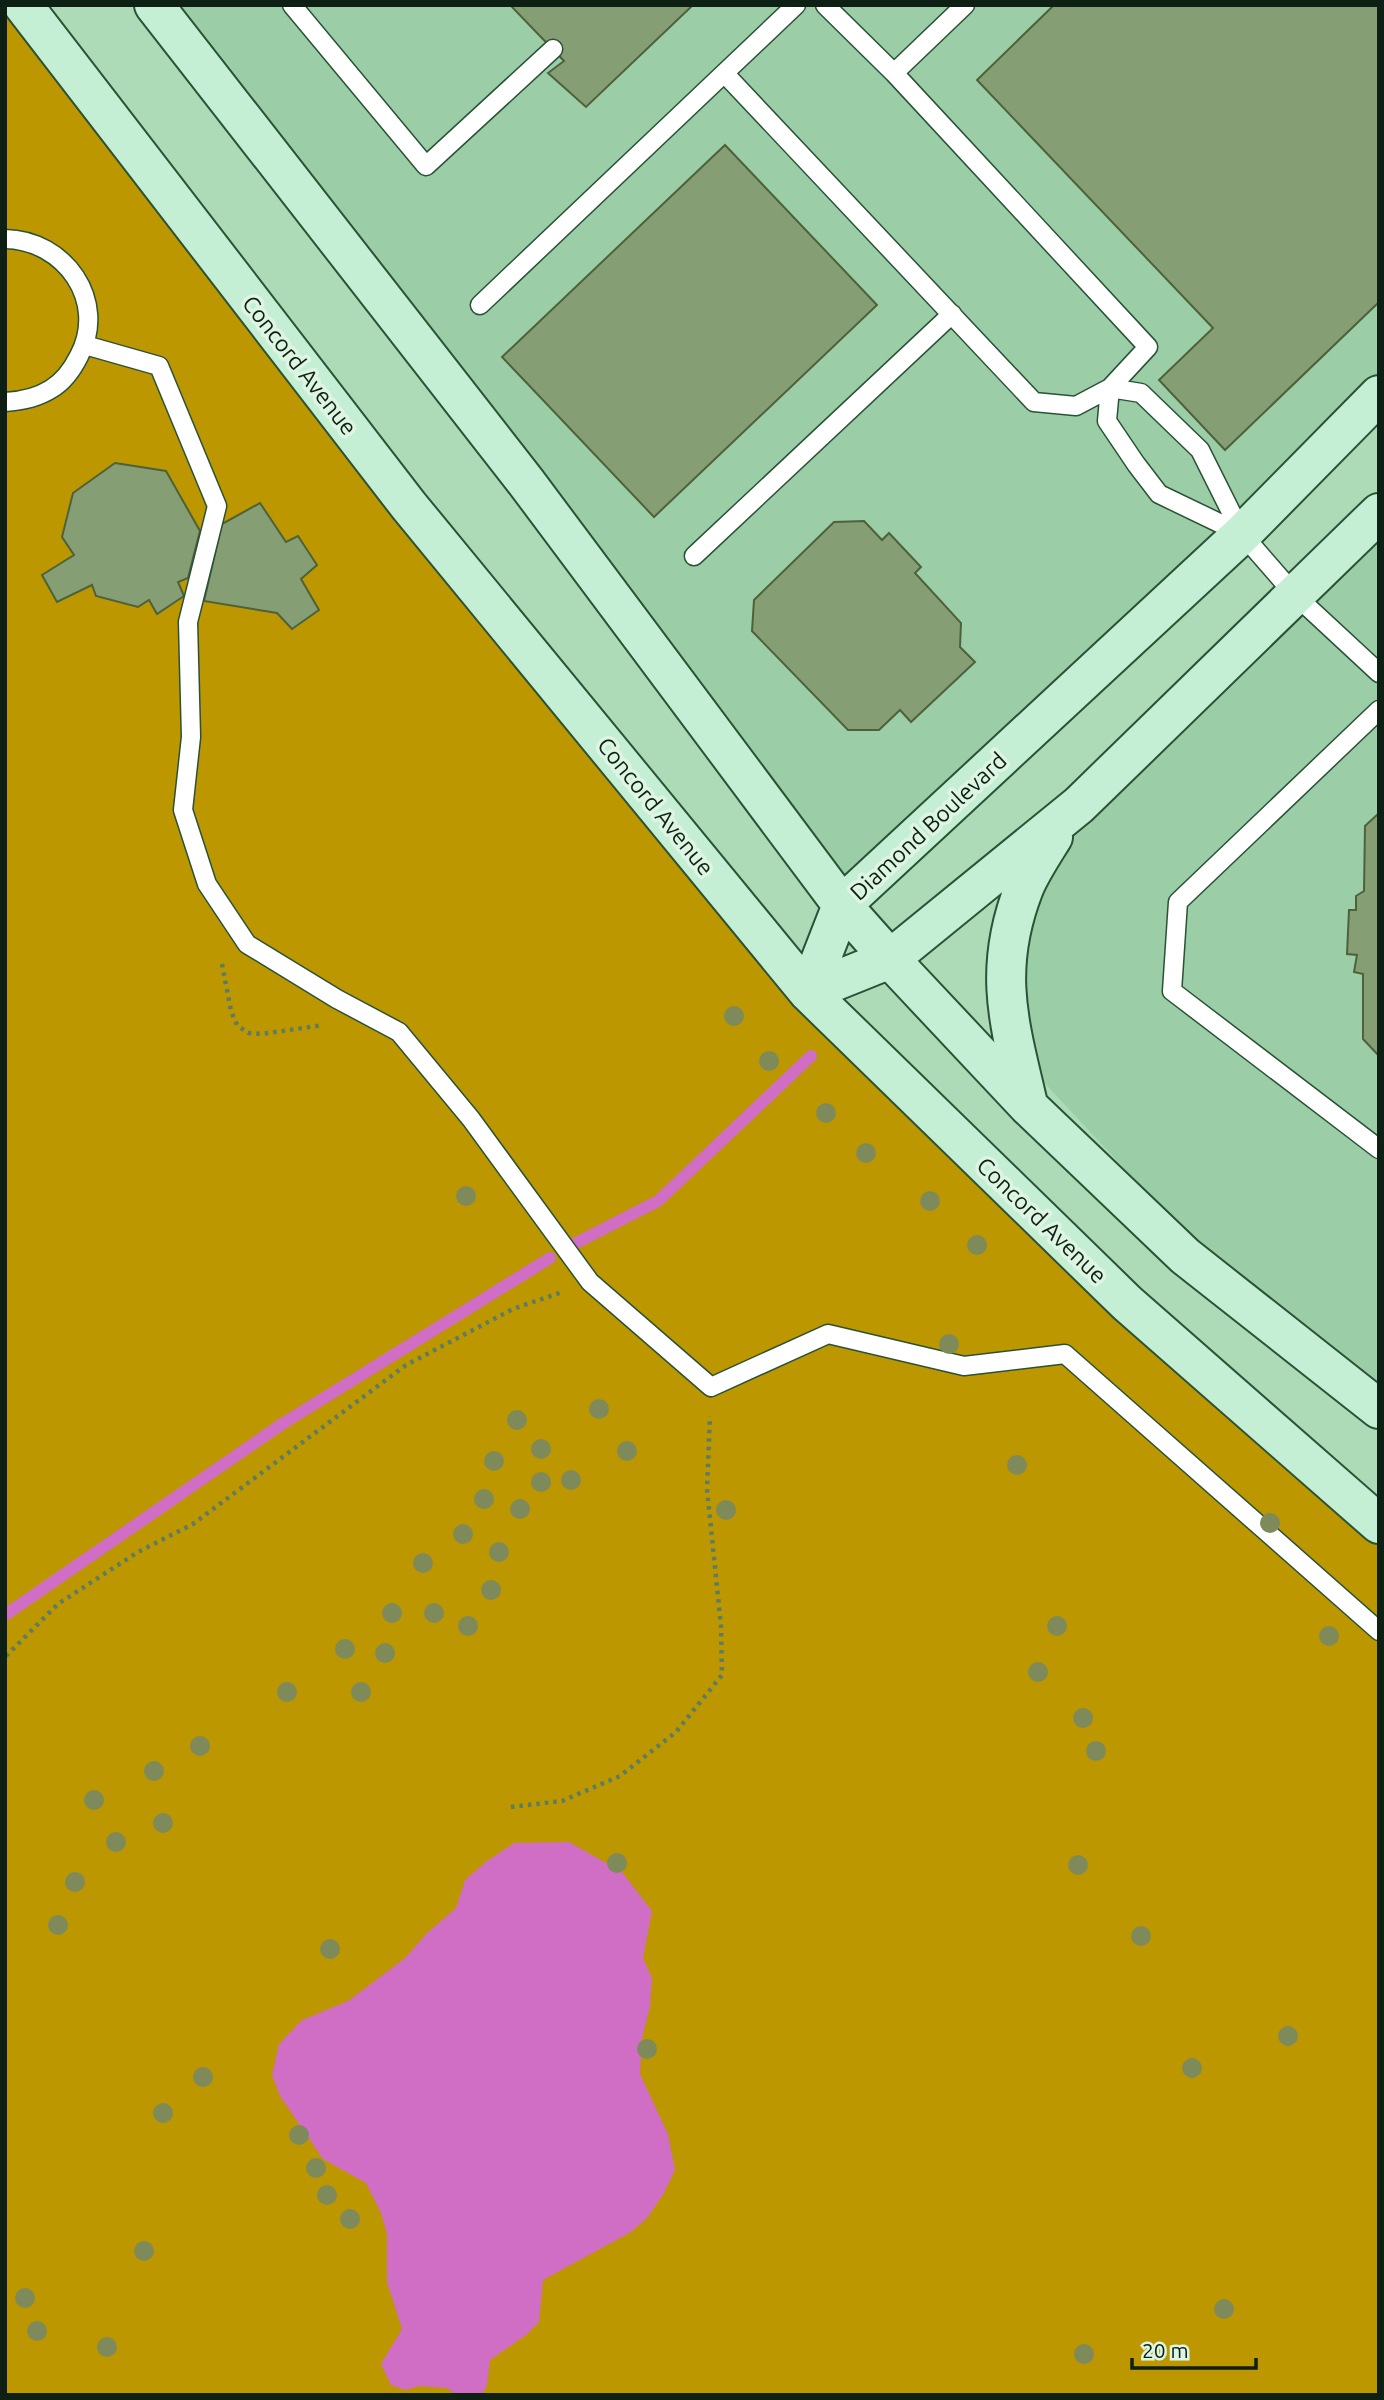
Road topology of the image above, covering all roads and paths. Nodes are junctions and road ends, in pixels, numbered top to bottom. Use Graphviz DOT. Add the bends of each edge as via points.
graph roads {
  1 [pos="23,5"];
  2 [pos="154,5"];
  3 [pos="292,5"];
  4 [pos="796,5"];
  5 [pos="825,5"];
  6 [pos="965,5"];
  7 [pos="553,49"];
  8 [pos="894,73"];
  9 [pos="725,74"];
  10 [pos="5,239"];
  11 [pos="480,305"];
  12 [pos="952,314"];
  13 [pos="85,345"];
  14 [pos="1110,387"];
  15 [pos="1379,396"];
  16 [pos="5,402"];
  17 [pos="1379,513"];
  18 [pos="1242,534"];
  19 [pos="694,556"];
  20 [pos="1294,595"];
  21 [pos="1379,673"];
  22 [pos="1379,710"];
  23 [pos="1064,817"];
  24 [pos="842,905"];
  25 [pos="890,959"];
  26 [pos="808,992"];
  27 [pos="1028,1106"];
  28 [pos="1379,1149"];
  29 [pos="590,1282"];
  30 [pos="711,1387"];
  31 [pos="1379,1409"];
  32 [pos="1379,1524"];
  33 [pos="1379,1631"];
  34 [pos="6,1656"];
  35 [pos="511,1807"];
  1 -- 26 [label="main road, Concord Avenue" via="409,506"];
  2 -- 24 [label="main road" via="526,482"];
  3 -- 7 [label="lane" via="426,166"];
  4 -- 9 [label="lane"];
  5 -- 8 [label="lane"];
  6 -- 8 [label="lane"];
  8 -- 14 [label="lane" via="1148,346"];
  9 -- 11 [label="lane"];
  9 -- 12 [label="lane"];
  10 -- 13 [label="lane" via="23,239 48,249 69,267 83,290 89,318"];
  12 -- 14 [label="lane" via="1034,402 1076,406"];
  12 -- 19 [label="lane"];
  13 -- 16 [label="lane" via="72,369 53,388 29,400"];
  13 -- 29 [label="lane" via="159,366 217,506 188,622 191,737 183,810 207,884 247,944 398,1032 471,1119"];
  14 -- 18 [label="lane" via="1141,393 1200,450"];
  14 -- 18 [label="lane" via="1107,421 1159,494"];
  15 -- 18 [label="main road, Diamond Boulevard"];
  17 -- 20 [label="main road"];
  18 -- 20 [label="lane"];
  18 -- 24 [label="main road, Diamond Boulevard"];
  20 -- 21 [label="lane"];
  20 -- 23 [label="main road"];
  22 -- 28 [label="lane" via="1178,902 1172,991"];
  23 -- 25 [label="main road"];
  23 -- 27 [label="main road" via="1025,886 1009,936 1008,1019"];
  24 -- 25 [label="main road"];
  24 -- 26 [label="main road, Diamond Boulevard"];
  25 -- 26 [label="main road"];
  25 -- 27 [label="main road"];
  26 -- 32 [label="main road, Concord Avenue" via="1127,1303"];
  27 -- 31 [label="main road" via="1185,1256"];
  29 -- 30 [label="lane"];
  29 -- 34 [label="path" via="513,1309 405,1365 194,1524 138,1552 58,1604"];
  30 -- 33 [label="lane" via="828,1334 964,1366 1065,1354"];
  30 -- 35 [label="path" via="707,1489 722,1675 676,1732 620,1776 562,1801"];
}
